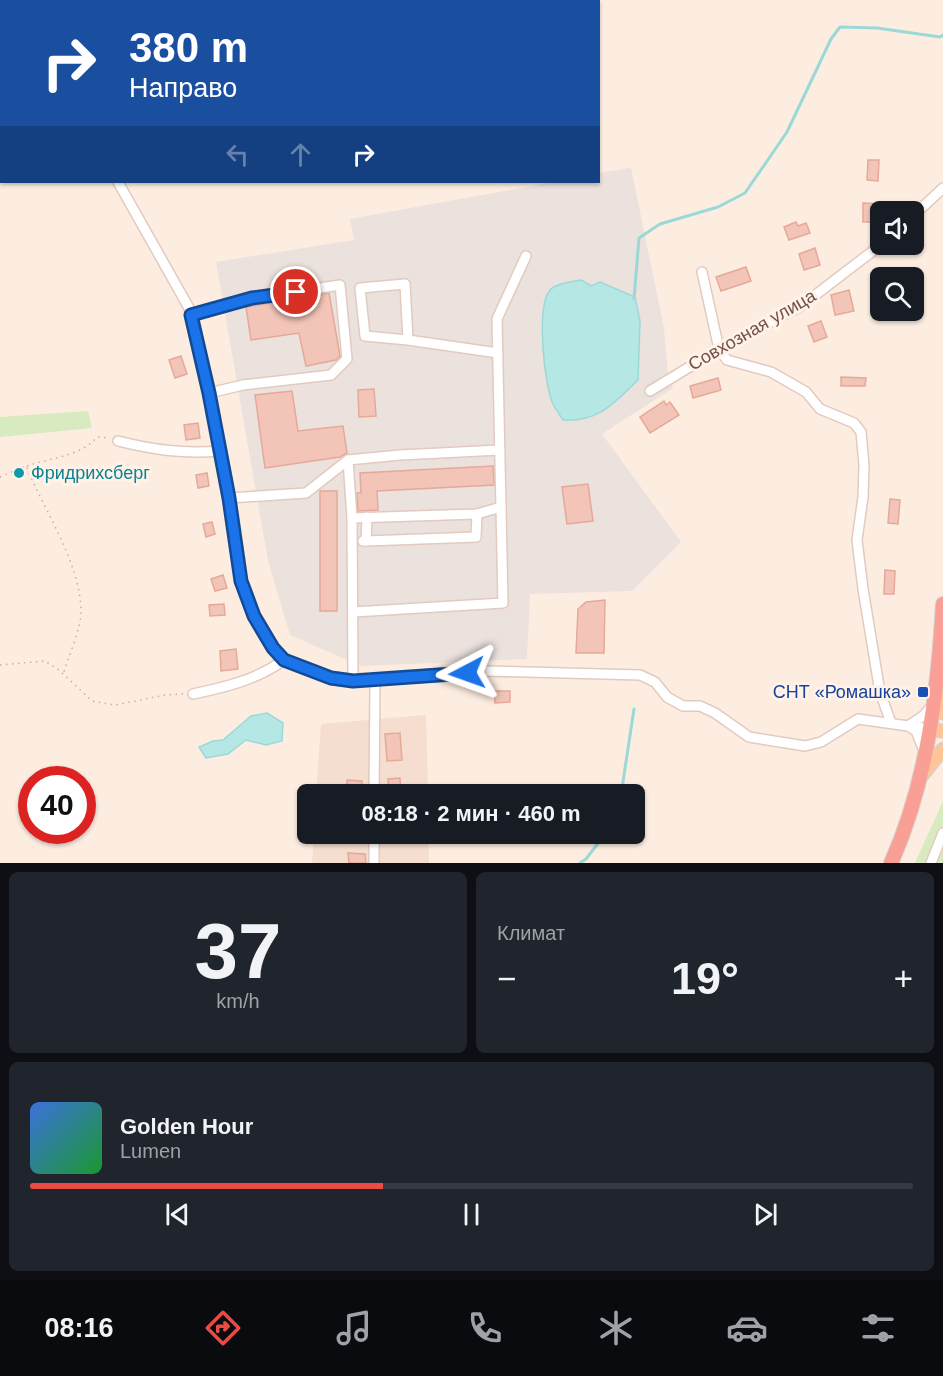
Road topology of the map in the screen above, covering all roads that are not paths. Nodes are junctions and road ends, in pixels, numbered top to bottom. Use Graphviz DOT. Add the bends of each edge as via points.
graph roads {
  1 [pos="119,183"];
  2 [pos="943,188"];
  3 [pos="938,195"];
  4 [pos="924,207"];
  5 [pos="870,253"];
  6 [pos="526,256"];
  7 [pos="702,272"];
  8 [pos="190,312"];
  9 [pos="408,340"];
  10 [pos="719,349"];
  11 [pos="498,353"];
  12 [pos="650,391"];
  13 [pos="209,393"];
  14 [pos="118,441"];
  15 [pos="500,450"];
  16 [pos="220,451"];
  17 [pos="348,460"];
  18 [pos="229,498"];
  19 [pos="501,507"];
  20 [pos="477,514"];
  21 [pos="367,517"];
  22 [pos="352,518"];
  23 [pos="366,541"];
  24 [pos="352,542"];
  25 [pos="943,604"];
  26 [pos="353,612"];
  27 [pos="284,660"];
  28 [pos="375,680"];
  29 [pos="353,681"];
  30 [pos="193,694"];
  31 [pos="938,703"];
  32 [pos="891,723"];
  33 [pos="908,726"];
  34 [pos="936,730"];
  35 [pos="943,749"];
  36 [pos="925,753"];
  37 [pos="919,778"];
  38 [pos="374,784"];
  39 [pos="943,833"];
  40 [pos="374,844"];
  41 [pos="374,863"];
  42 [pos="891,863"];
  43 [pos="931,863"];
  1 -- 8 [label="street"];
  2 -- 3 [label="street"];
  3 -- 4 [label="street"];
  5 -- 10 [label="street, Совхозная улица" via="801,306"];
  6 -- 11 [label="street" via="497,319"];
  7 -- 10 [label="street"];
  8 -- 13 [label="street"];
  8 -- 13 [label="street" via="340,285 347,359 331,375"];
  9 -- 9 [label="street" via="405,284 360,288 365,336"];
  9 -- 11 [label="street"];
  10 -- 12 [label="street, Совхозная улица"];
  10 -- 32 [label="street" via="727,360 771,372 806,392 820,409 854,423 861,432 864,465 857,540 880,692"];
  11 -- 15 [label="street"];
  13 -- 16 [label="street"];
  14 -- 16 [label="street" via="152,450"];
  15 -- 17 [label="street"];
  15 -- 19 [label="street"];
  16 -- 18 [label="street"];
  17 -- 18 [label="street" via="306,493"];
  17 -- 22 [label="street"];
  18 -- 27 [label="street" via="241,581 254,616"];
  19 -- 20 [label="street"];
  19 -- 26 [label="street" via="503,603"];
  20 -- 21 [label="street"];
  20 -- 23 [label="street" via="476,537"];
  21 -- 22 [label="street"];
  21 -- 23 [label="street"];
  22 -- 24 [label="street"];
  23 -- 24 [label="street"];
  24 -- 26 [label="street"];
  25 -- 31 [label="highway"];
  26 -- 29 [label="street"];
  27 -- 29 [label="street" via="331,678"];
  27 -- 30 [label="street" via="267,672 232,686"];
  28 -- 29 [label="street"];
  28 -- 32 [label="street" via="486,671 640,675 655,682 667,697 682,706 700,706 715,712 749,737 805,746 821,742 858,719"];
  28 -- 38 [label="street"];
  31 -- 33 [label="street"];
  31 -- 34 [label="highway"];
  32 -- 33 [label="street"];
  33 -- 34 [label="street"];
  33 -- 36 [label="street" via="916,731"];
  34 -- 36 [label="highway"];
  35 -- 37 [label="main road"];
  36 -- 37 [label="highway"];
  37 -- 42 [label="highway"];
  39 -- 43 [label="street"];
  40 -- 41 [label="street"];
}
